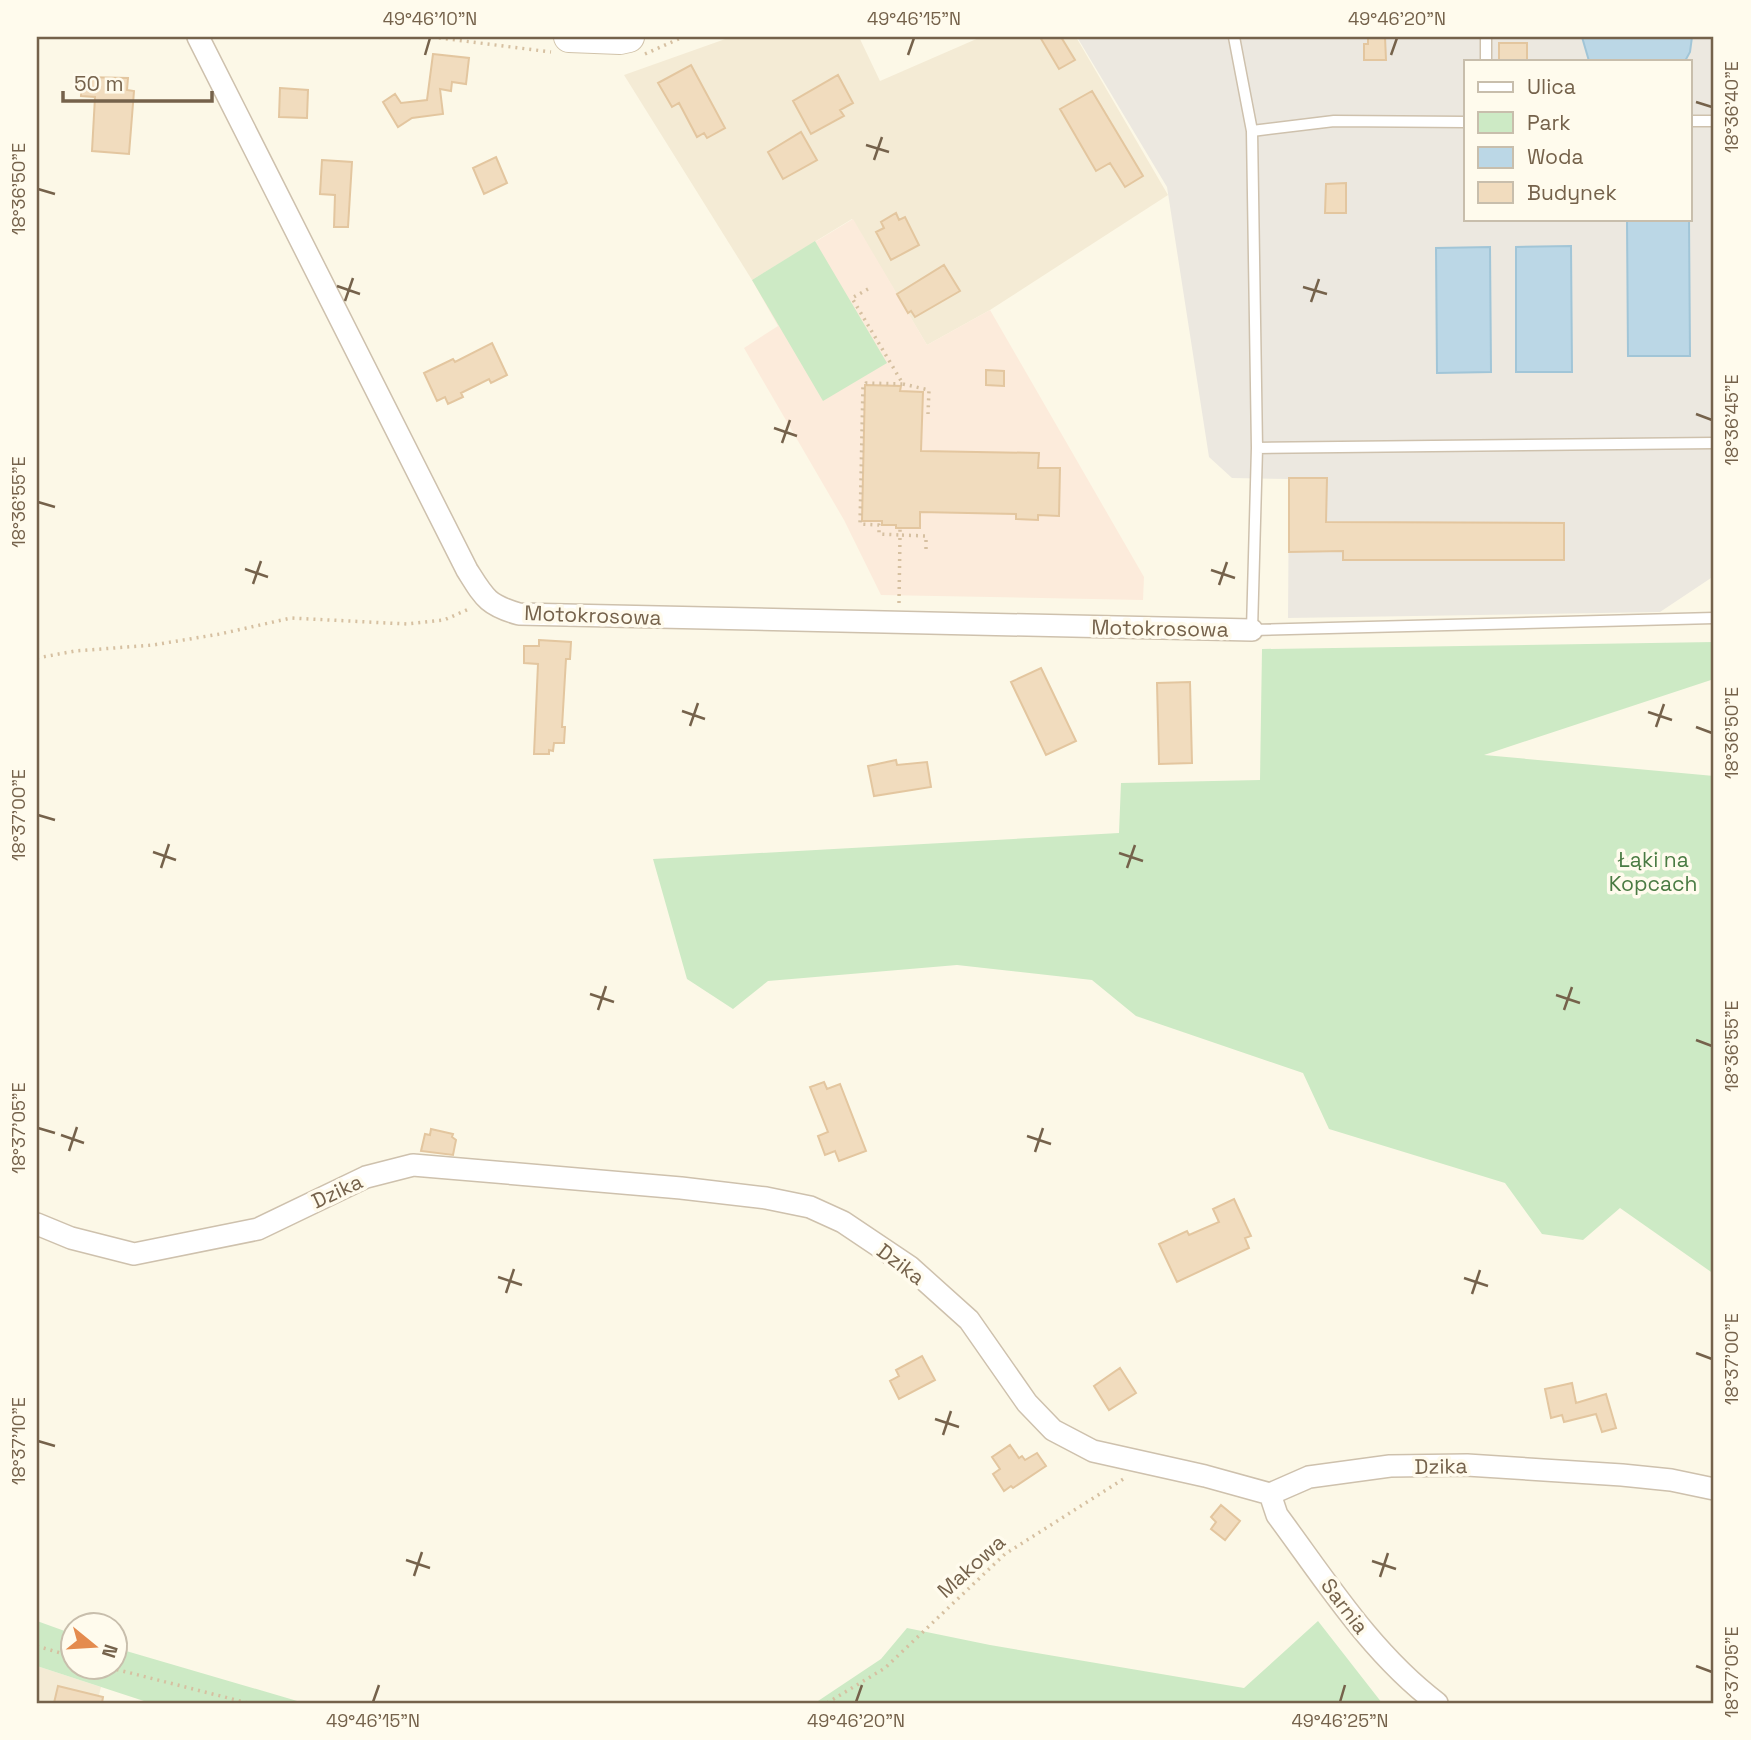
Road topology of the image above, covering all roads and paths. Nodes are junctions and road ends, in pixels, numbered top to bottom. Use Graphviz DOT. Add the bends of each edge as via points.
graph roads {
  1 [pos="198,37"];
  2 [pos="432,37"];
  3 [pos="629,37"];
  4 [pos="1234,37"];
  5 [pos="1486,37"];
  6 [pos="565,45"];
  7 [pos="1486,60"];
  8 [pos="1692,121"];
  9 [pos="1714,121"];
  10 [pos="1464,122"];
  11 [pos="1252,131"];
  12 [pos="868,289"];
  13 [pos="903,384"];
  14 [pos="928,414"];
  15 [pos="1714,443"];
  16 [pos="1257,448"];
  17 [pos="900,528"];
  18 [pos="900,535"];
  19 [pos="926,553"];
  20 [pos="484,597"];
  21 [pos="1714,618"];
  22 [pos="899,623"];
  23 [pos="1252,630"];
  24 [pos="37,658"];
  25 [pos="37,1224"];
  26 [pos="1146,1465"];
  27 [pos="1714,1489"];
  28 [pos="1270,1494"];
  29 [pos="37,1646"];
  30 [pos="60,1653"];
  31 [pos="130,1674"];
  32 [pos="248,1703"];
  33 [pos="827,1703"];
  34 [pos="1437,1703"];
  1 -- 20 [label="street"];
  2 -- 6 [label="path"];
  3 -- 6 [label="street"];
  4 -- 11 [label="lane"];
  5 -- 7 [label="lane"];
  8 -- 9 [label="lane"];
  10 -- 11 [label="lane" via="1334,121"];
  11 -- 16 [label="lane"];
  12 -- 13 [label="path" via="852,298"];
  13 -- 14 [label="path" via="929,390"];
  13 -- 18 [label="path" via="864,383 860,524 879,525 879,534"];
  15 -- 16 [label="lane"];
  16 -- 23 [label="lane"];
  17 -- 18 [label="path"];
  18 -- 19 [label="path" via="926,536"];
  18 -- 22 [label="path"];
  20 -- 22 [label="street, Motokrosowa" via="498,608 519,614"];
  20 -- 24 [label="path" via="444,620 407,624 291,618 153,645"];
  21 -- 23 [label="lane"];
  22 -- 23 [label="street, Motokrosowa"];
  25 -- 26 [label="street, Dzika" via="134,1254 258,1229 366,1177 413,1165 681,1188 810,1207 843,1222 909,1267 969,1320 1027,1403 1053,1430 1093,1451"];
  26 -- 28 [label="street, Dzika"];
  26 -- 33 [label="path, Makowa" via="1005,1554 884,1668"];
  27 -- 28 [label="street, Dzika" via="1622,1475 1467,1465 1390,1466 1310,1477"];
  28 -- 34 [label="street, Sarnia" via="1277,1515 1373,1643"];
  29 -- 30 [label="path"];
  31 -- 32 [label="path"];
}
